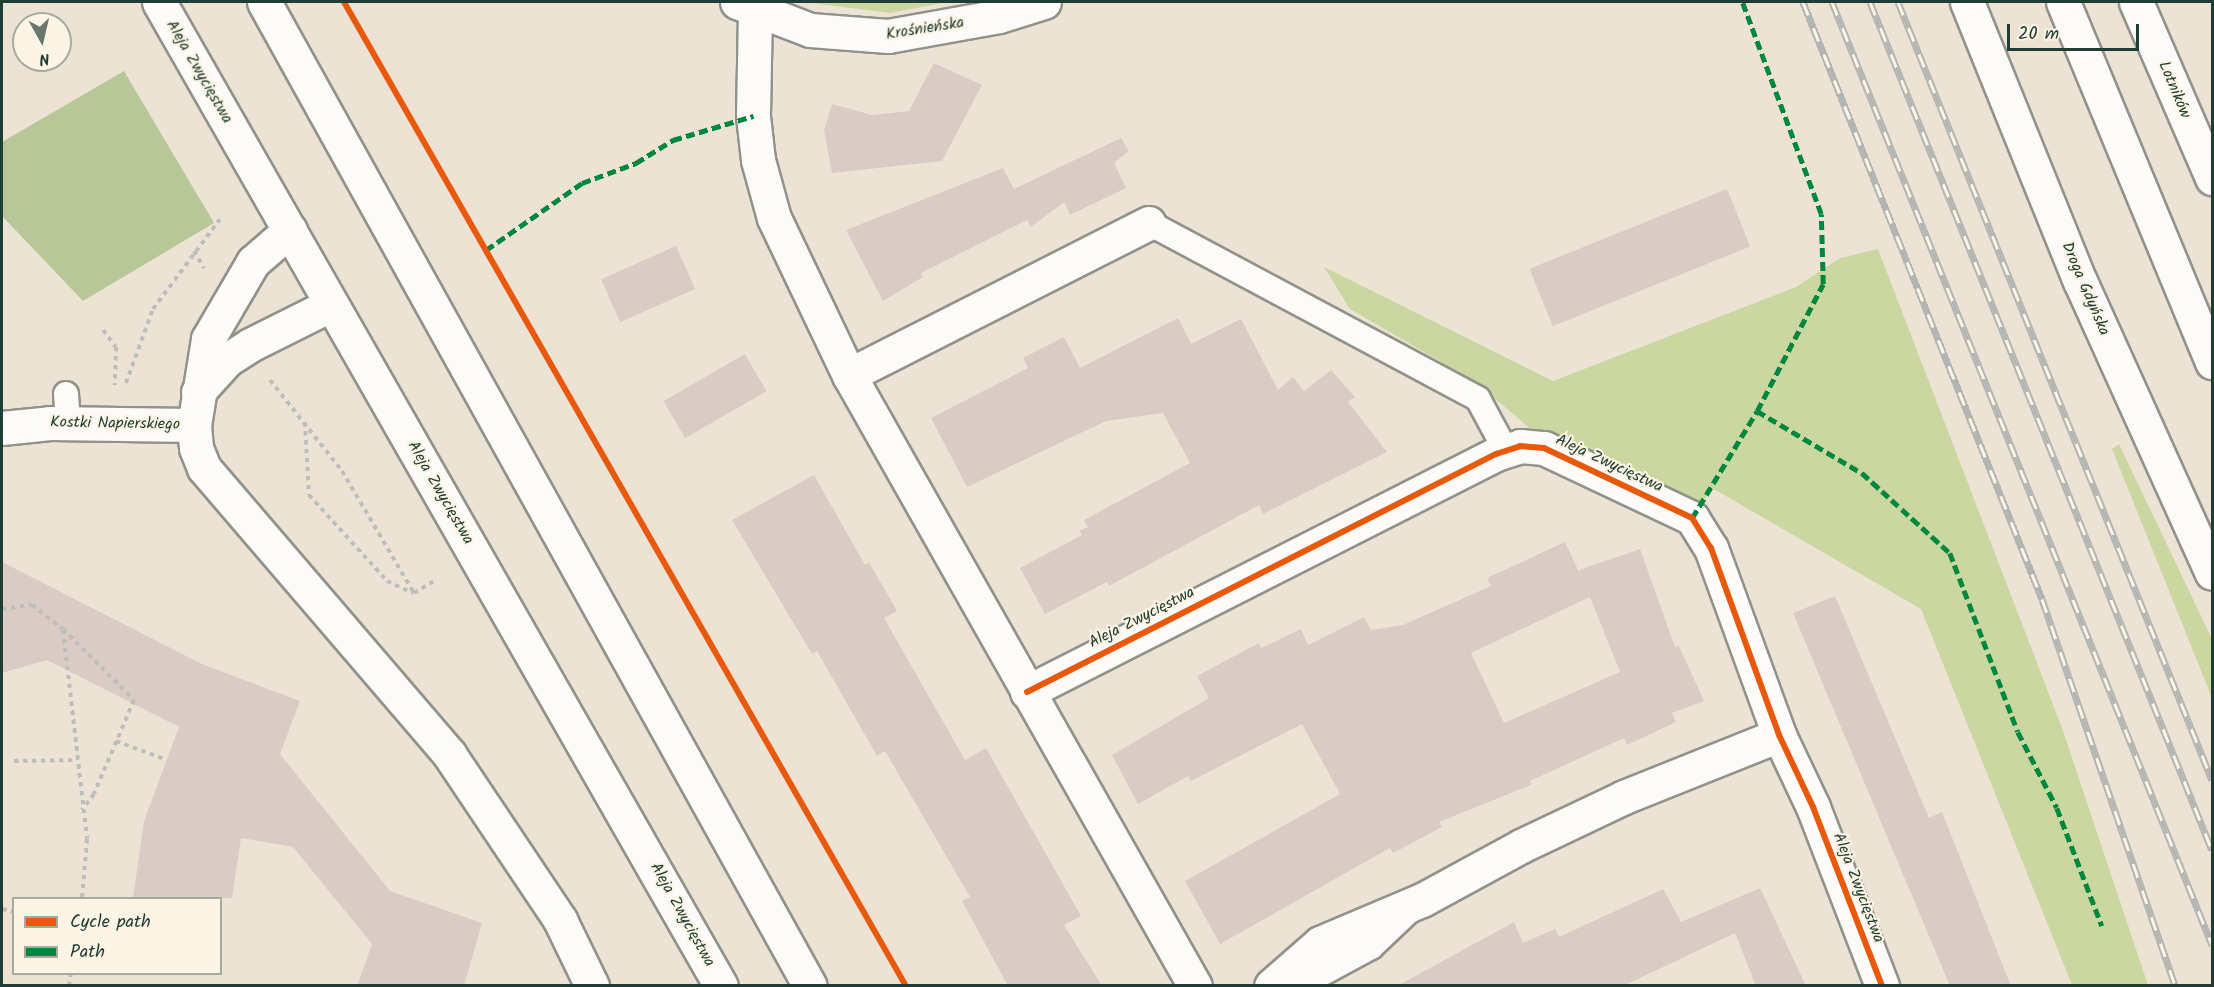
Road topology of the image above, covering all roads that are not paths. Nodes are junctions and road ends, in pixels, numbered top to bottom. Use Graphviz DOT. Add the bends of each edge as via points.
graph roads {
  1 [pos="159,2"];
  2 [pos="264,2"];
  3 [pos="1044,2"];
  4 [pos="1967,2"];
  5 [pos="2063,2"];
  6 [pos="2136,2"];
  7 [pos="746,6"];
  8 [pos="2212,178"];
  9 [pos="1149,223"];
  10 [pos="290,230"];
  11 [pos="330,305"];
  12 [pos="2212,362"];
  13 [pos="849,375"];
  14 [pos="198,392"];
  15 [pos="194,425"];
  16 [pos="2,428"];
  17 [pos="1506,451"];
  18 [pos="2212,573"];
  19 [pos="1027,692"];
  20 [pos="1779,735"];
  21 [pos="1422,900"];
  22 [pos="592,986"];
  23 [pos="721,986"];
  24 [pos="810,986"];
  25 [pos="1195,986"];
  26 [pos="1271,986"];
  27 [pos="1299,986"];
  28 [pos="1882,986"];
  1 -- 10 [label="street, Aleja Zwycięstwa"];
  2 -- 24 [label="street"];
  3 -- 7 [label="street, Krośnieńska" via="999,16 888,36 810,30"];
  4 -- 18 [label="street, Droga Gdyńska" via="2080,281"];
  5 -- 12 [label="street"];
  6 -- 8 [label="street, Lotników"];
  7 -- 13 [label="street" via="758,160 774,218"];
  9 -- 13 [label="street"];
  9 -- 17 [label="lane" via="1479,399"];
  10 -- 11 [label="street, Aleja Zwycięstwa"];
  10 -- 14 [label="street, Kostki Napierskiego" via="253,262 225,304 208,339"];
  11 -- 14 [label="street" via="227,360"];
  11 -- 23 [label="street, Aleja Zwycięstwa"];
  13 -- 19 [label="street"];
  14 -- 15 [label="street, Kostki Napierskiego"];
  15 -- 16 [label="street, Kostki Napierskiego" via="124,423 67,409"];
  15 -- 22 [label="street" via="196,448 204,468 449,754 560,920"];
  17 -- 19 [label="street, Aleja Zwycięstwa"];
  17 -- 20 [label="street, Aleja Zwycięstwa" via="1544,448 1692,518 1710,548"];
  19 -- 25 [label="street"];
  20 -- 21 [label="street" via="1624,797 1521,846"];
  20 -- 28 [label="street, Aleja Zwycięstwa" via="1813,807"];
  21 -- 26 [label="street" via="1320,944"];
  21 -- 27 [label="lane" via="1371,947"];
}
